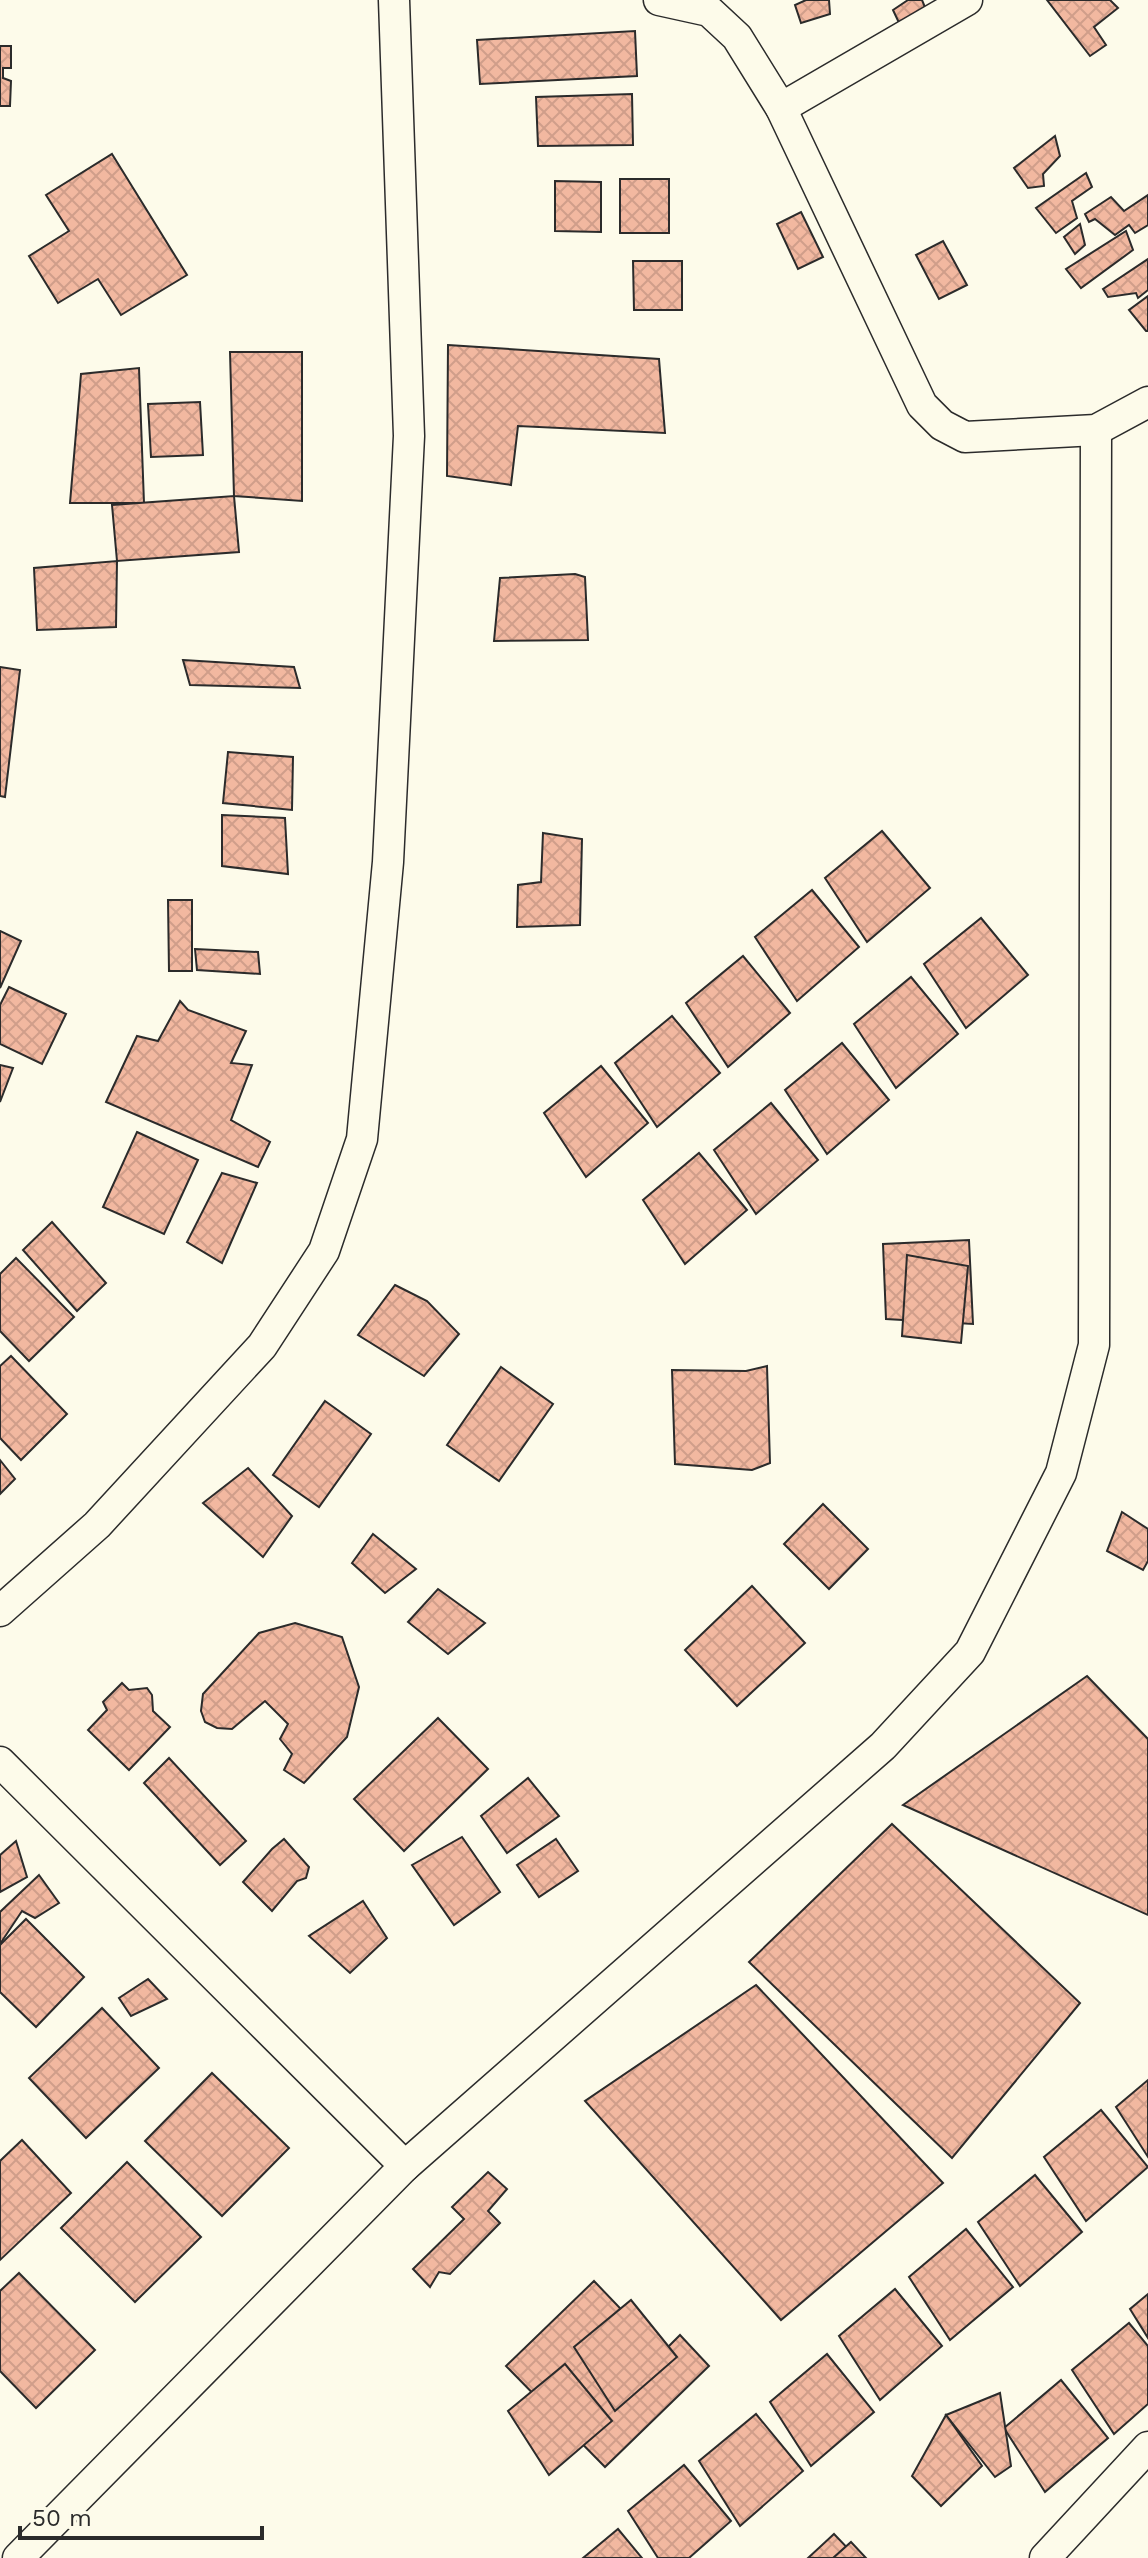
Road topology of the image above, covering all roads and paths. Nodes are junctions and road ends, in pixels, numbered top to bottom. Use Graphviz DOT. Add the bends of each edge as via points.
graph roads {
  1 [pos="394,0"];
  2 [pos="659,0"];
  3 [pos="967,0"];
  4 [pos="781,108"];
  5 [pos="1148,402"];
  6 [pos="1096,430"];
  7 [pos="0,1611"];
  8 [pos="0,1762"];
  9 [pos="405,2166"];
  10 [pos="1148,2447"];
  11 [pos="18,2558"];
  12 [pos="1045,2558"];
  1 -- 7 [label="street" via="409,436 388,862 362,1139 324,1251 262,1346 97,1525"];
  2 -- 4 [label="street" via="709,11 737,37"];
  3 -- 4 [label="street"];
  4 -- 6 [label="street" via="922,405 942,425 965,437"];
  5 -- 6 [label="street"];
  6 -- 9 [label="street" via="1094,1345 1061,1473 970,1652 883,1746"];
  8 -- 9 [label="street"];
  9 -- 11 [label="street"];
  10 -- 12 [label="street"];
}
